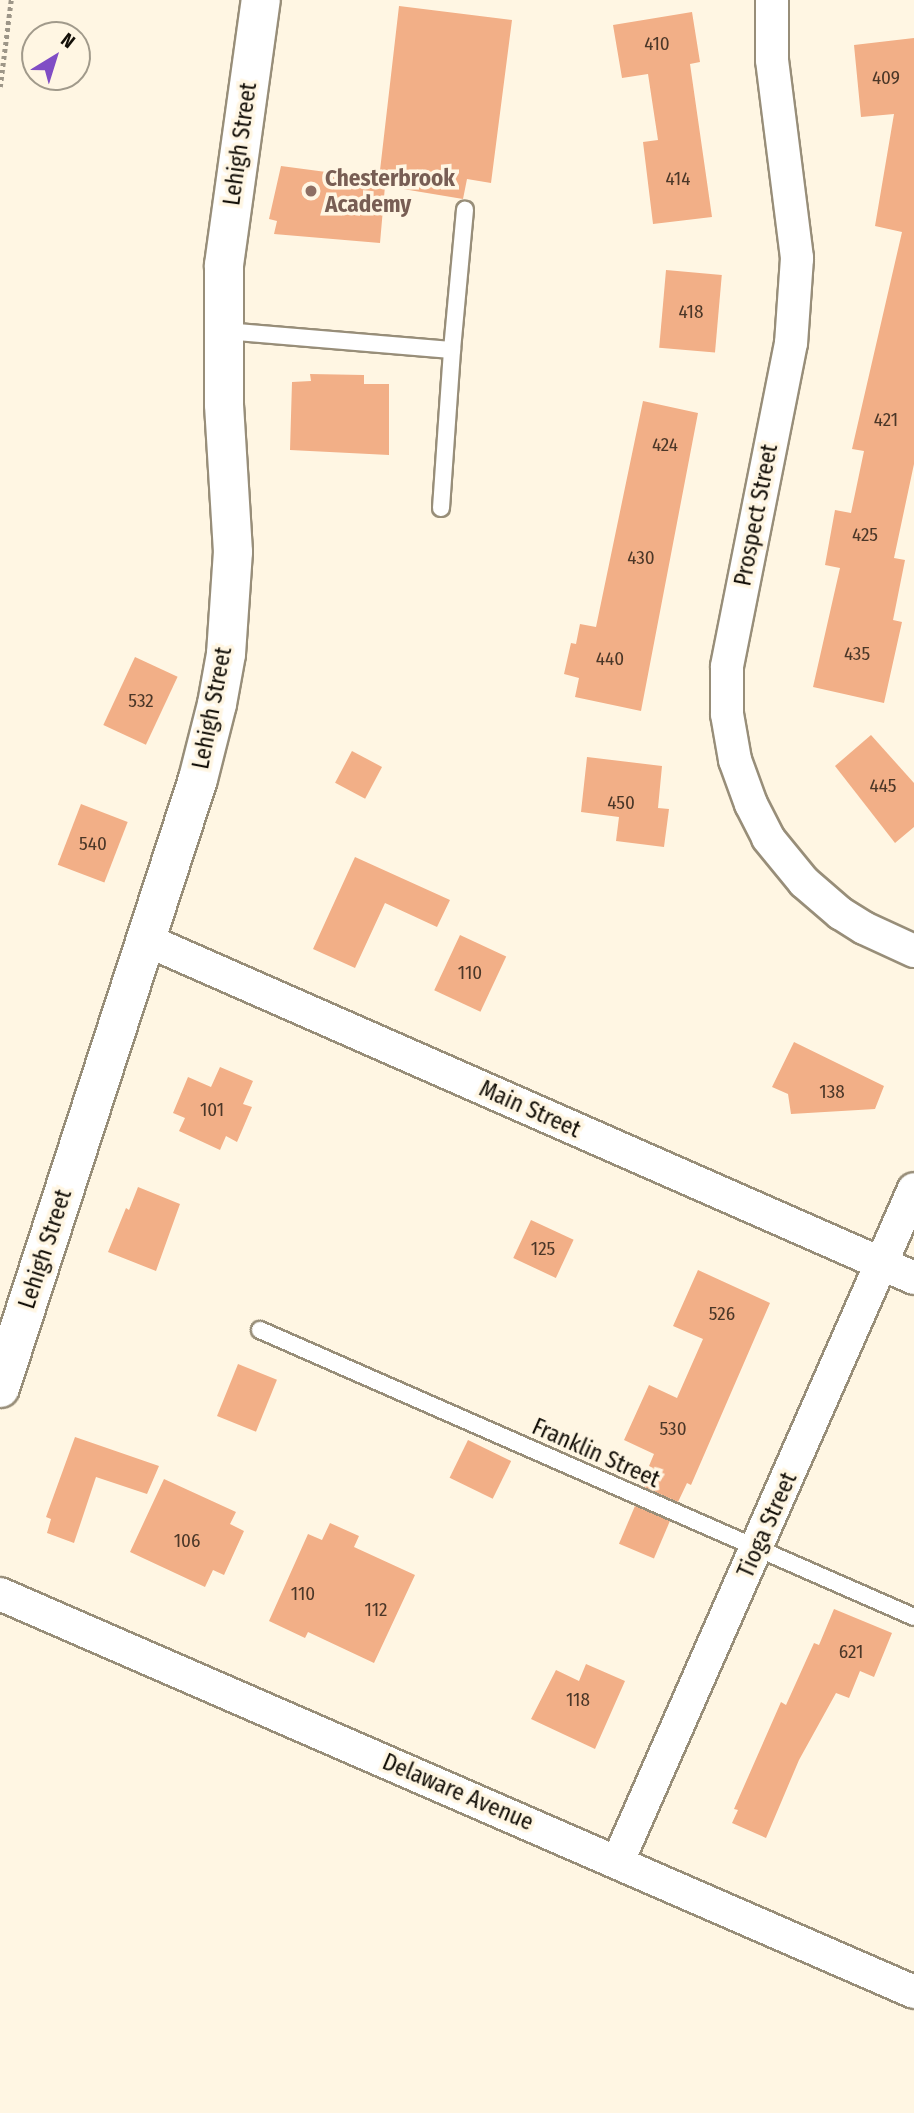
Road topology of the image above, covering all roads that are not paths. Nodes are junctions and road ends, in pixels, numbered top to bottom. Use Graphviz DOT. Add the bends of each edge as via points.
graph roads {
  1 [pos="261,0"];
  2 [pos="772,0"];
  3 [pos="465,210"];
  4 [pos="224,331"];
  5 [pos="452,350"];
  6 [pos="441,509"];
  7 [pos="146,940"];
  8 [pos="914,951"];
  9 [pos="914,1188"];
  10 [pos="881,1263"];
  11 [pos="914,1278"];
  12 [pos="260,1330"];
  13 [pos="0,1388"];
  14 [pos="757,1549"];
  15 [pos="0,1594"];
  16 [pos="914,1617"];
  17 [pos="618,1861"];
  18 [pos="914,1992"];
  1 -- 4 [label="street, Lehigh Street" via="224,265"];
  2 -- 8 [label="street, Prospect Street" via="772,60 797,258 792,331 727,667 727,714 735,760 768,838 804,882 840,913"];
  3 -- 5 [label="lane"];
  4 -- 5 [label="lane"];
  4 -- 7 [label="street, Lehigh Street" via="223,404 233,552 226,654 198,779"];
  5 -- 6 [label="lane"];
  7 -- 10 [label="street, Main Street"];
  7 -- 13 [label="street, Lehigh Street"];
  9 -- 10 [label="street, Tioga Street"];
  10 -- 11 [label="street, Main Street"];
  10 -- 14 [label="street, Tioga Street"];
  12 -- 14 [label="lane, Franklin Street"];
  14 -- 16 [label="lane, Franklin Street"];
  14 -- 17 [label="street, Tioga Street"];
  15 -- 17 [label="street, Delaware Avenue"];
  17 -- 18 [label="street, Delaware Avenue"];
}
